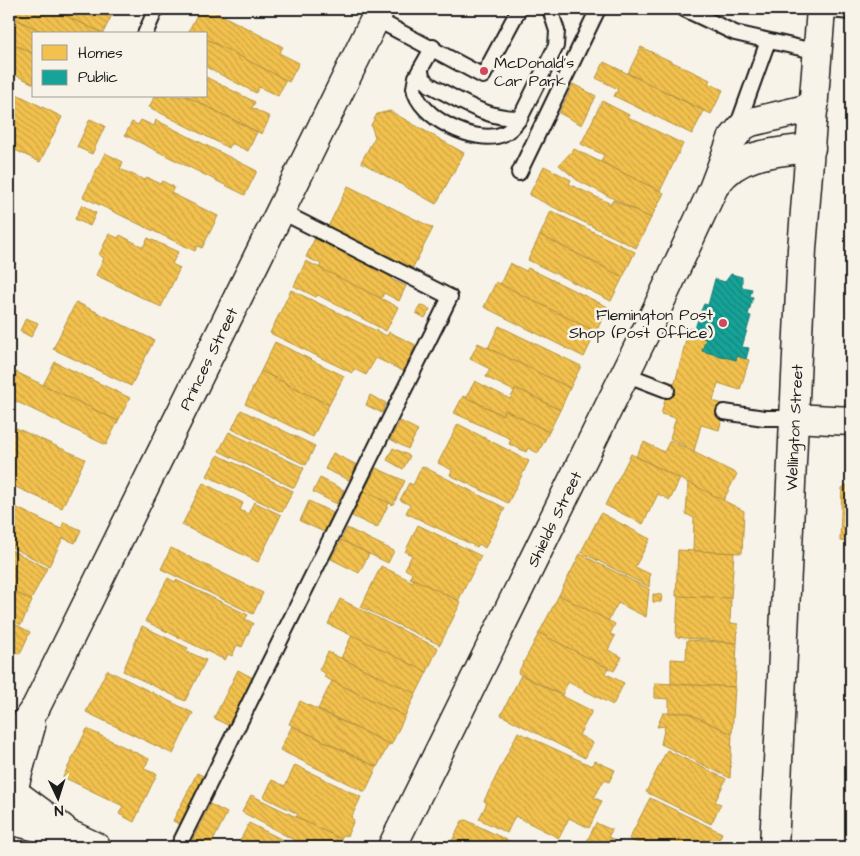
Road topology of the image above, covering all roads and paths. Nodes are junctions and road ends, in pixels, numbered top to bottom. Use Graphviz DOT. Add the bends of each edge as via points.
graph roads {
  1 [pos="156,9"];
  2 [pos="519,9"];
  3 [pos="550,9"];
  4 [pos="598,9"];
  5 [pos="684,9"];
  6 [pos="820,9"];
  7 [pos="851,12"];
  8 [pos="378,14"];
  9 [pos="146,32"];
  10 [pos="768,41"];
  11 [pos="432,47"];
  12 [pos="818,52"];
  13 [pos="420,70"];
  14 [pos="814,107"];
  15 [pos="520,118"];
  16 [pos="732,139"];
  17 [pos="810,148"];
  18 [pos="519,173"];
  19 [pos="713,189"];
  20 [pos="280,211"];
  21 [pos="625,374"];
  22 [pos="667,390"];
  23 [pos="724,412"];
  24 [pos="794,418"];
  25 [pos="851,421"];
  26 [pos="36,707"];
  27 [pos="9,746"];
  28 [pos="12,794"];
  29 [pos="9,820"];
  30 [pos="85,842"];
  31 [pos="178,847"];
  32 [pos="392,847"];
  33 [pos="774,847"];
  1 -- 9 [label="lane"];
  2 -- 11 [label="lane" via="483,76"];
  3 -- 15 [label="lane" via="557,31 556,46"];
  4 -- 18 [label="lane"];
  5 -- 10 [label="lane" via="735,33"];
  6 -- 7 [label="lane"];
  6 -- 12 [label="street, Wellington Street"];
  8 -- 11 [label="lane"];
  8 -- 20 [label="street, Princes Street"];
  10 -- 12 [label="lane"];
  10 -- 16 [label="lane"];
  11 -- 13 [label="lane"];
  12 -- 14 [label="street, Wellington Street"];
  13 -- 15 [label="lane" via="430,85 484,114"];
  13 -- 15 [label="lane" via="414,88 417,98 432,116 462,131 485,138 501,135"];
  14 -- 16 [label="street, Shields Street" via="752,122 743,126"];
  14 -- 17 [label="street, Wellington Street"];
  16 -- 19 [label="street, Shields Street"];
  17 -- 19 [label="street, Shields Street" via="772,152 744,160 724,173"];
  17 -- 24 [label="street, Wellington Street"];
  19 -- 21 [label="street, Shields Street"];
  20 -- 26 [label="street, Princes Street"];
  20 -- 31 [label="lane" via="450,297"];
  21 -- 22 [label="lane"];
  21 -- 32 [label="street, Shields Street"];
  23 -- 24 [label="lane" via="764,418"];
  24 -- 25 [label="street"];
  24 -- 33 [label="street, Wellington Street"];
  26 -- 27 [label="street, Princes Street"];
  26 -- 28 [label="street, Princes Street"];
  28 -- 30 [label="street"];
  29 -- 30 [label="street"];
}
